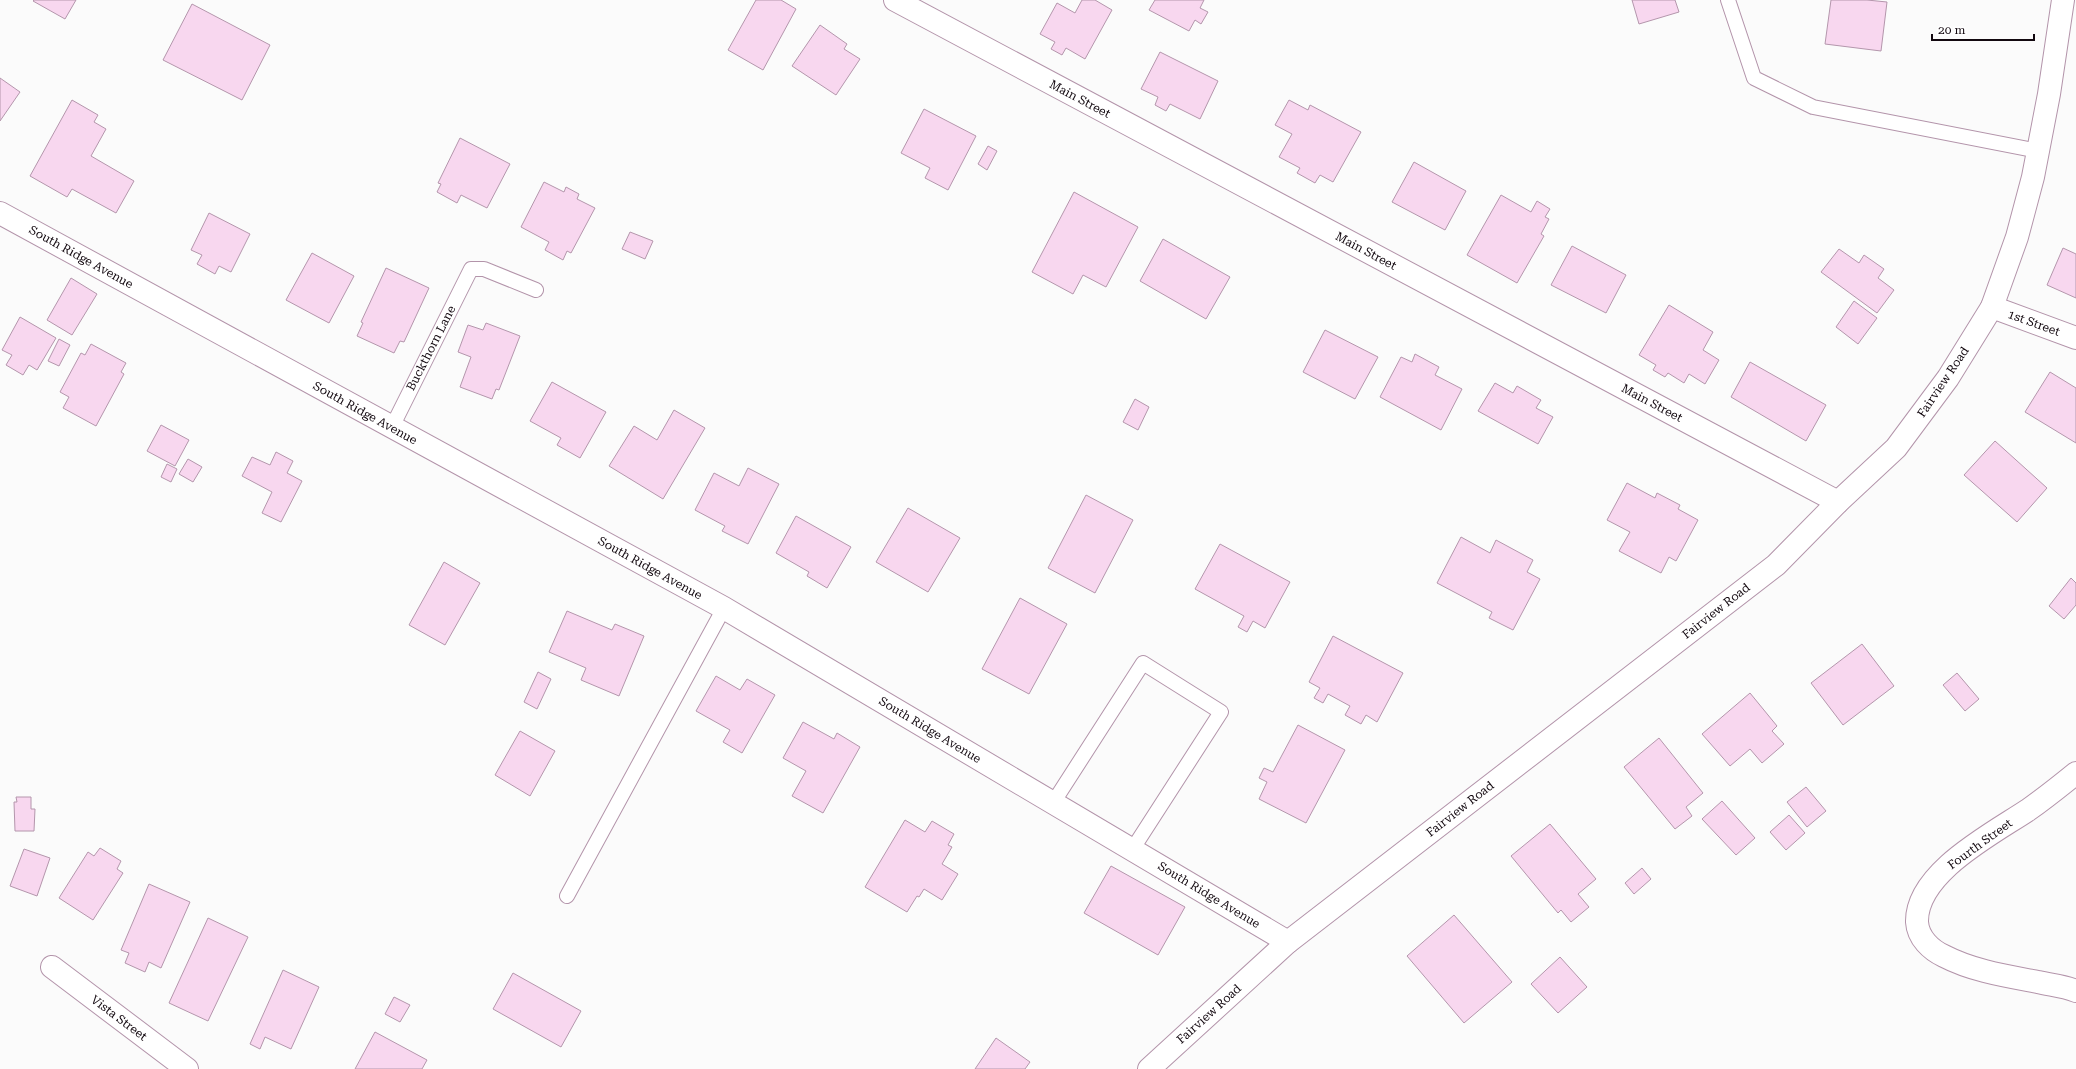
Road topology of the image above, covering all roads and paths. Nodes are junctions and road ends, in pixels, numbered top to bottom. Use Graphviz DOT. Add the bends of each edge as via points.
graph roads {
  1 [pos="894,0"];
  2 [pos="1728,0"];
  3 [pos="2063,0"];
  4 [pos="2038,151"];
  5 [pos="0,213"];
  6 [pos="536,290"];
  7 [pos="1992,307"];
  8 [pos="2076,338"];
  9 [pos="392,427"];
  10 [pos="1838,502"];
  11 [pos="724,608"];
  12 [pos="2076,773"];
  13 [pos="1053,803"];
  14 [pos="1132,850"];
  15 [pos="567,896"];
  16 [pos="1288,942"];
  17 [pos="52,967"];
  18 [pos="2076,991"];
  19 [pos="187,1069"];
  20 [pos="1149,1069"];
  1 -- 10 [label="street, Main Street"];
  2 -- 4 [label="lane" via="1754,78 1813,107"];
  3 -- 4 [label="street, Fairview Road"];
  4 -- 7 [label="street, Fairview Road" via="2017,237"];
  5 -- 9 [label="street, South Ridge Avenue"];
  6 -- 9 [label="lane, Buckthorn Lane" via="484,269 471,269"];
  7 -- 8 [label="street, 1st Street"];
  7 -- 10 [label="street, Fairview Road" via="1948,378 1896,448"];
  9 -- 11 [label="street, South Ridge Avenue"];
  10 -- 16 [label="street, Fairview Road" via="1776,566"];
  11 -- 13 [label="street, South Ridge Avenue"];
  11 -- 15 [label="lane"];
  12 -- 18 [label="street, Fourth Street" via="1959,856 1936,878 1922,897 1917,914 1918,928 1924,940 1932,949 1944,956 1995,973"];
  13 -- 14 [label="street, South Ridge Avenue"];
  13 -- 14 [label="lane" via="1143,663 1220,712"];
  14 -- 16 [label="street, South Ridge Avenue"];
  16 -- 20 [label="street, Fairview Road"];
  17 -- 19 [label="street, Vista Street"];
}
